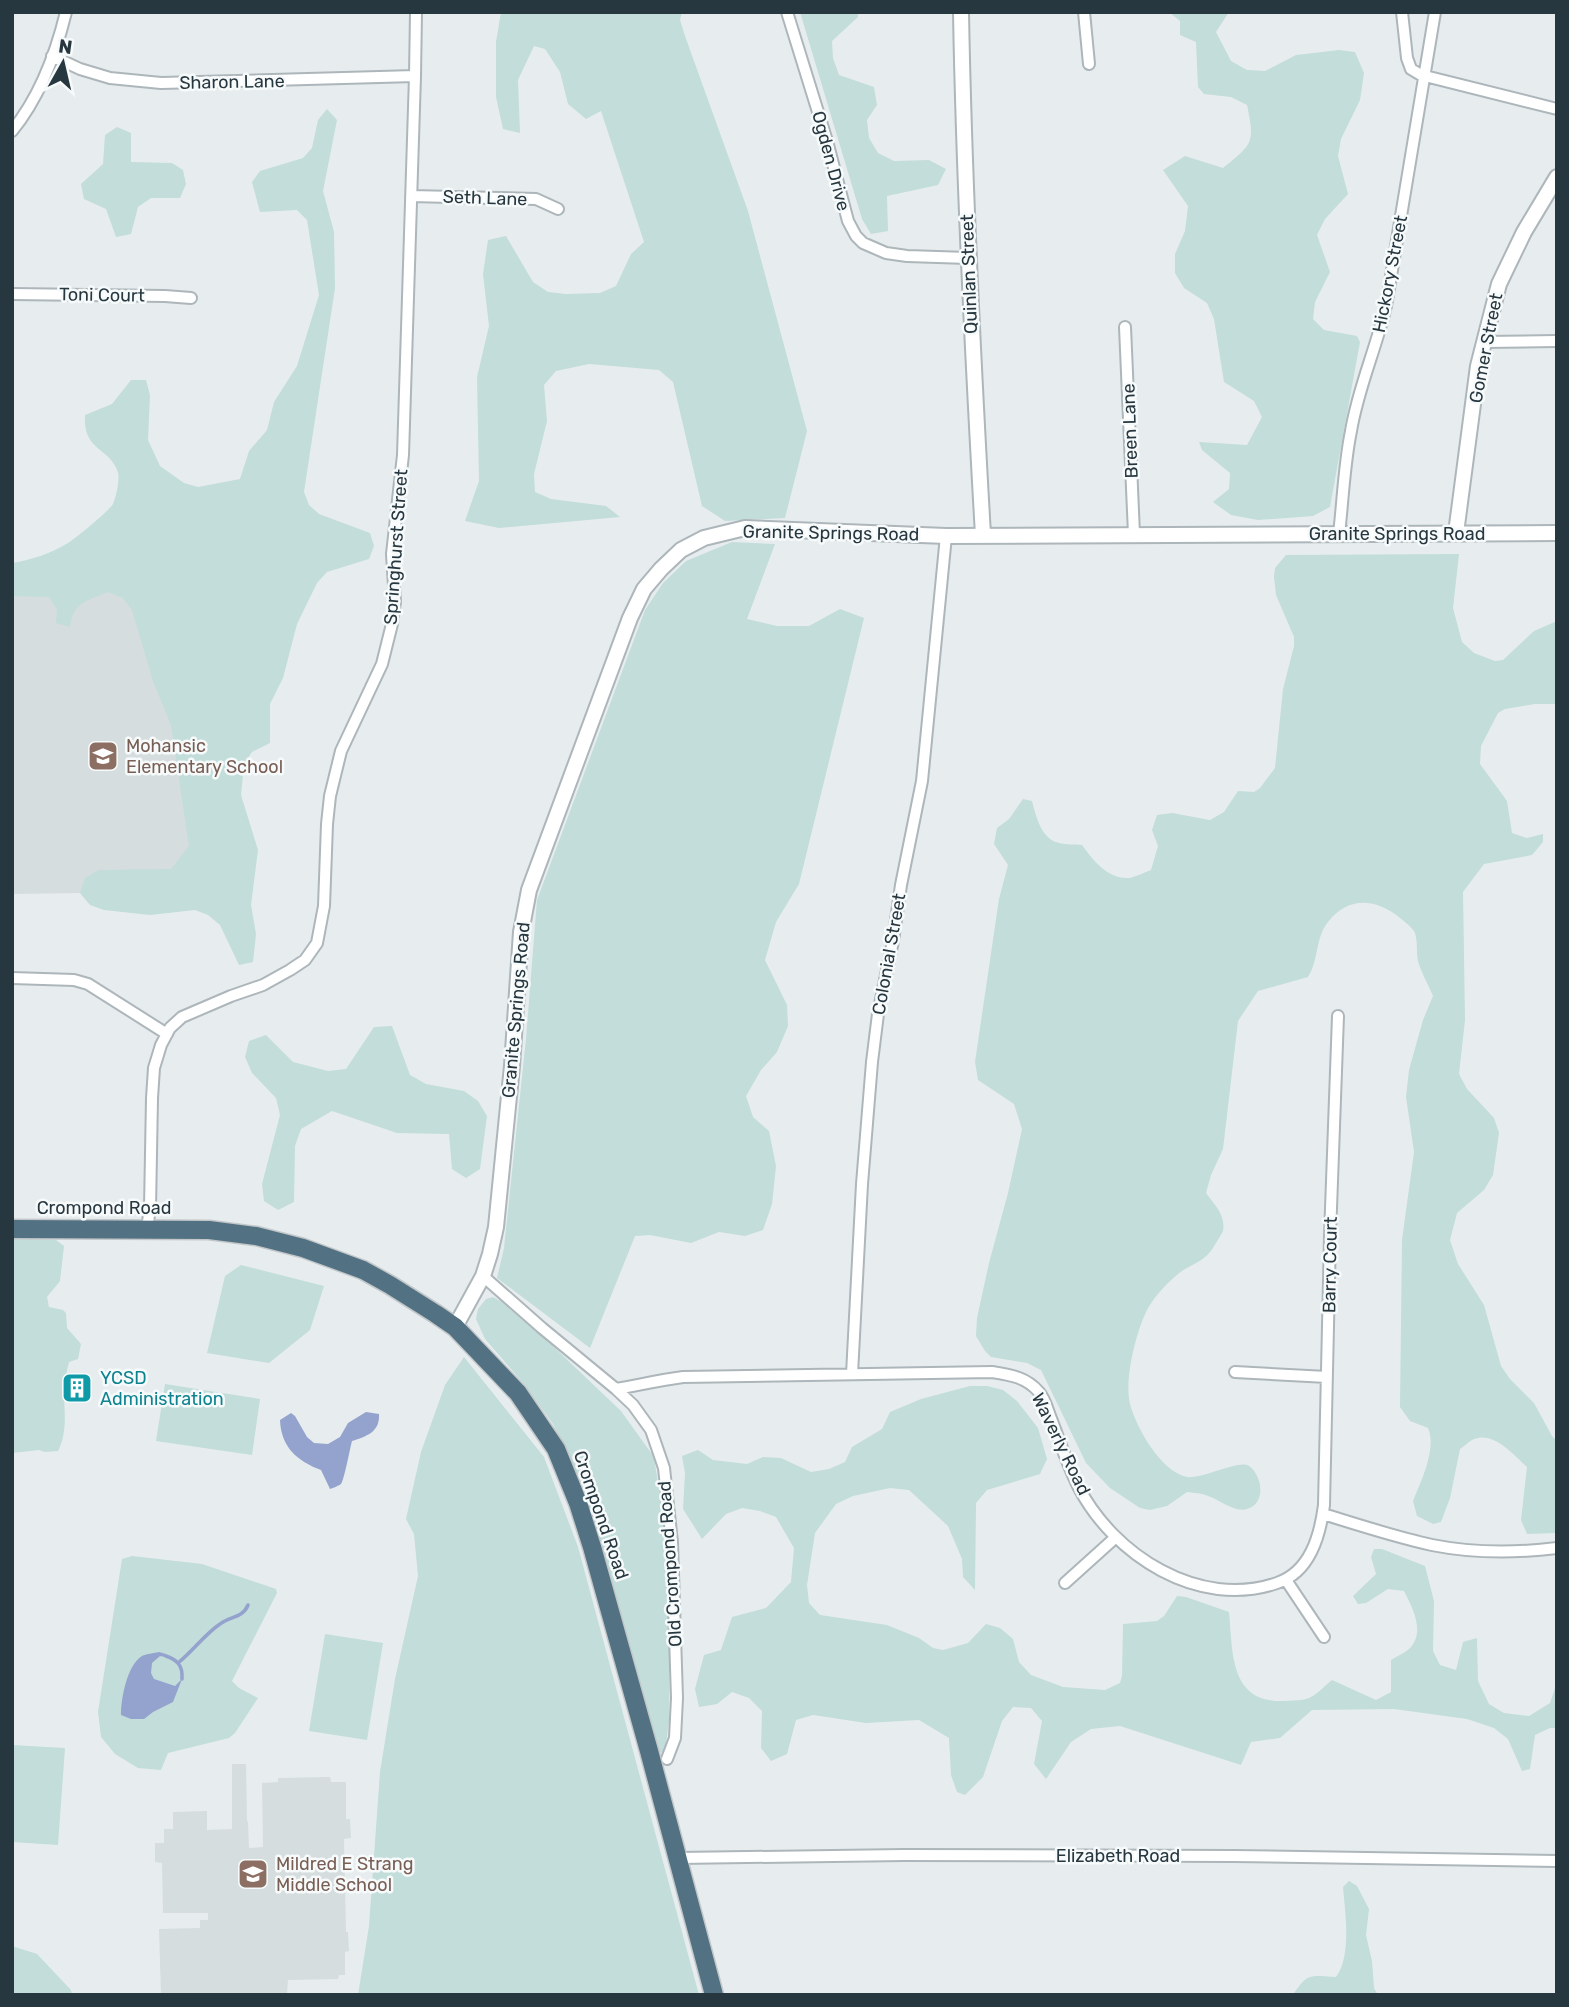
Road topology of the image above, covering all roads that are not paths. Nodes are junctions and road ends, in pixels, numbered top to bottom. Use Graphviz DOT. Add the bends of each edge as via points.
graph roads {
  1 [pos="66,12"];
  2 [pos="415,12"];
  3 [pos="787,12"];
  4 [pos="961,12"];
  5 [pos="1084,12"];
  6 [pos="1402,12"];
  7 [pos="1435,12"];
  8 [pos="52,56"];
  9 [pos="1089,64"];
  10 [pos="415,76"];
  11 [pos="1425,76"];
  12 [pos="1557,109"];
  13 [pos="12,131"];
  14 [pos="1557,177"];
  15 [pos="411,196"];
  16 [pos="558,209"];
  17 [pos="968,258"];
  18 [pos="12,295"];
  19 [pos="191,298"];
  20 [pos="1125,327"];
  21 [pos="1557,341"];
  22 [pos="1483,342"];
  23 [pos="1456,533"];
  24 [pos="1557,533"];
  25 [pos="1134,534"];
  26 [pos="1339,534"];
  27 [pos="983,535"];
  28 [pos="946,536"];
  29 [pos="12,978"];
  30 [pos="1338,1016"];
  31 [pos="167,1034"];
  32 [pos="12,1229"];
  33 [pos="147,1229"];
  34 [pos="483,1276"];
  35 [pos="455,1328"];
  36 [pos="1235,1371"];
  37 [pos="852,1374"];
  38 [pos="1327,1377"];
  39 [pos="616,1389"];
  40 [pos="1323,1514"];
  41 [pos="1116,1537"];
  42 [pos="1557,1548"];
  43 [pos="1286,1580"];
  44 [pos="1065,1583"];
  45 [pos="1324,1637"];
  46 [pos="667,1759"];
  47 [pos="678,1858"];
  48 [pos="1557,1861"];
  49 [pos="714,1995"];
  1 -- 8 [label="street"];
  2 -- 10 [label="street, Springhurst Street"];
  3 -- 17 [label="street, Ogden Drive" via="856,236 886,253"];
  4 -- 17 [label="street, Quinlan Street"];
  5 -- 9 [label="street"];
  6 -- 11 [label="street" via="1407,58 1411,69"];
  7 -- 11 [label="street, Hickory Street"];
  8 -- 10 [label="street, Sharon Lane" via="110,78 161,83"];
  8 -- 13 [label="street"];
  10 -- 15 [label="street, Springhurst Street"];
  11 -- 12 [label="street"];
  11 -- 26 [label="street, Hickory Street" via="1387,306 1350,432"];
  14 -- 22 [label="street, Gomer Street" via="1499,284"];
  15 -- 16 [label="street, Seth Lane" via="536,199"];
  15 -- 31 [label="street, Springhurst Street" via="403,455 392,554 395,603 382,664 341,751 330,796 324,906 317,943 305,960 290,970 182,1017"];
  17 -- 27 [label="street, Quinlan Street"];
  18 -- 19 [label="street, Toni Court"];
  20 -- 25 [label="street, Breen Lane"];
  21 -- 22 [label="street"];
  22 -- 23 [label="street, Gomer Street"];
  23 -- 24 [label="street, Granite Springs Road"];
  23 -- 26 [label="street, Granite Springs Road"];
  25 -- 26 [label="street, Granite Springs Road"];
  25 -- 27 [label="street, Granite Springs Road"];
  27 -- 28 [label="street, Granite Springs Road"];
  28 -- 34 [label="street, Granite Springs Road" via="726,531 681,550 644,589 608,674 524,911 496,1227"];
  28 -- 37 [label="street, Colonial Street" via="922,782 876,1026"];
  29 -- 31 [label="street" via="88,984"];
  30 -- 38 [label="street, Barry Court"];
  31 -- 33 [label="street, Springhurst Street" via="154,1068"];
  32 -- 33 [label="highway, Crompond Road"];
  33 -- 35 [label="highway, Crompond Road" via="232,1232 303,1248 363,1270"];
  34 -- 35 [label="street, Granite Springs Road"];
  34 -- 39 [label="street, Old Crompond Road"];
  35 -- 47 [label="highway, Crompond Road" via="518,1393 568,1475"];
  36 -- 38 [label="street"];
  37 -- 39 [label="street, Waverly Road" via="682,1377"];
  37 -- 41 [label="street, Waverly Road" via="992,1372 1024,1379 1042,1395 1078,1486"];
  38 -- 40 [label="street, Barry Court"];
  39 -- 46 [label="street, Old Crompond Road" via="651,1430 668,1497 677,1698 675,1738"];
  40 -- 42 [label="street" via="1435,1545 1503,1551"];
  40 -- 43 [label="street" via="1314,1547 1301,1568"];
  41 -- 43 [label="street, Waverly Road" via="1152,1566 1214,1589 1265,1588"];
  41 -- 44 [label="street"];
  43 -- 45 [label="street"];
  47 -- 48 [label="street, Elizabeth Road" via="1205,1856"];
  47 -- 49 [label="highway, Crompond Road"];
}
